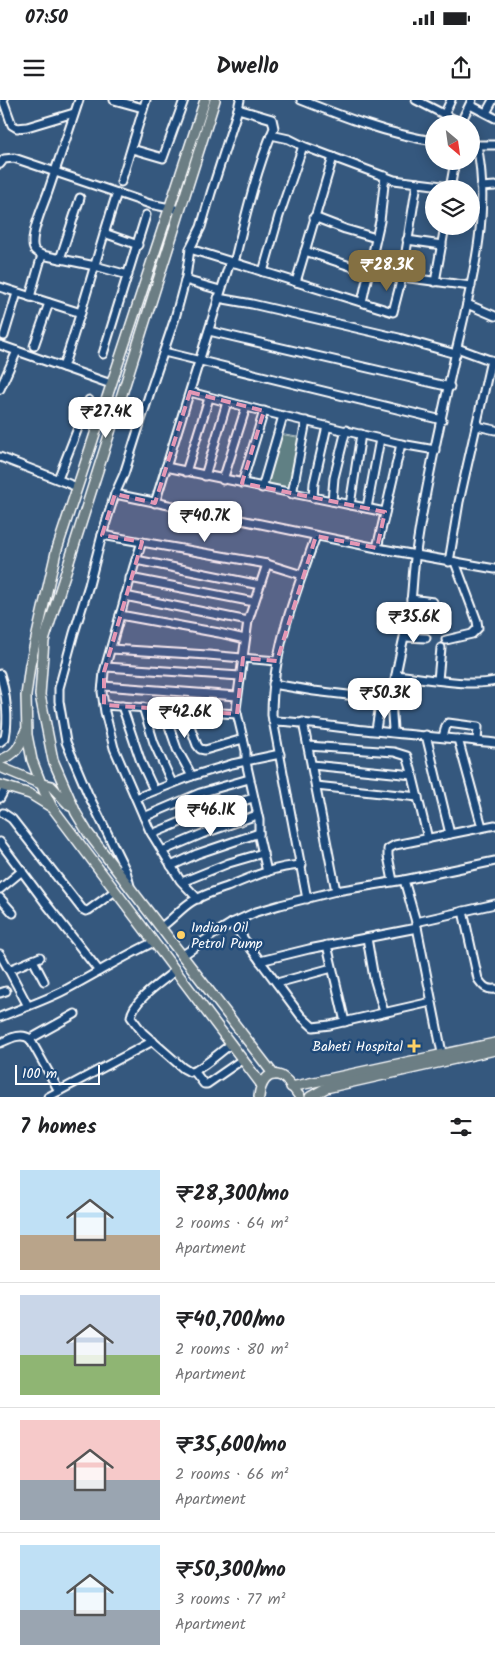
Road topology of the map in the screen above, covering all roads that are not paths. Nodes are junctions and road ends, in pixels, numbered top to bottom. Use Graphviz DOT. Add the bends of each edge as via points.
graph roads {
  1 [pos="3,100"];
  2 [pos="79,100"];
  3 [pos="114,100"];
  4 [pos="146,100"];
  5 [pos="184,100"];
  6 [pos="205,100"];
  7 [pos="215,100"];
  8 [pos="240,100"];
  9 [pos="301,100"];
  10 [pos="416,100"];
  11 [pos="451,100"];
  12 [pos="493,100"];
  13 [pos="471,102"];
  14 [pos="428,103"];
  15 [pos="143,108"];
  16 [pos="238,109"];
  17 [pos="74,113"];
  18 [pos="486,113"];
  19 [pos="444,114"];
  20 [pos="464,115"];
  21 [pos="495,118"];
  22 [pos="271,135"];
  23 [pos="425,140"];
  24 [pos="480,145"];
  25 [pos="495,145"];
  26 [pos="303,146"];
  27 [pos="132,149"];
  28 [pos="333,157"];
  29 [pos="480,158"];
  30 [pos="1,160"];
  31 [pos="55,171"];
  32 [pos="385,176"];
  33 [pos="121,182"];
  34 [pos="417,183"];
  35 [pos="425,184"];
  36 [pos="495,186"];
  37 [pos="481,187"];
  38 [pos="117,193"];
  39 [pos="80,198"];
  40 [pos="170,209"];
  41 [pos="180,210"];
  42 [pos="146,215"];
  43 [pos="314,217"];
  44 [pos="104,233"];
  45 [pos="444,235"];
  46 [pos="376,238"];
  47 [pos="407,240"];
  48 [pos="138,245"];
  49 [pos="442,245"];
  50 [pos="190,250"];
  51 [pos="305,250"];
  52 [pos="42,255"];
  53 [pos="60,259"];
  54 [pos="232,262"];
  55 [pos="94,266"];
  56 [pos="263,272"];
  57 [pos="368,272"];
  58 [pos="128,275"];
  59 [pos="402,277"];
  60 [pos="185,280"];
  61 [pos="296,282"];
  62 [pos="435,282"];
  63 [pos="471,286"];
  64 [pos="0,287"];
  65 [pos="17,293"];
  66 [pos="219,294"];
  67 [pos="30,297"];
  68 [pos="362,302"];
  69 [pos="49,303"];
  70 [pos="468,304"];
  71 [pos="81,313"];
  72 [pos="495,316"];
  73 [pos="209,331"];
  74 [pos="4,336"];
  75 [pos="0,346"];
  76 [pos="34,346"];
  77 [pos="17,351"];
  78 [pos="456,351"];
  79 [pos="164,352"];
  80 [pos="104,354"];
  81 [pos="199,361"];
  82 [pos="493,361"];
  83 [pos="63,367"];
  84 [pos="112,384"];
  85 [pos="450,387"];
  86 [pos="0,389"];
  87 [pos="190,392"];
  88 [pos="210,398"];
  89 [pos="89,400"];
  90 [pos="227,402"];
  91 [pos="246,407"];
  92 [pos="264,412"];
  93 [pos="283,416"];
  94 [pos="442,420"];
  95 [pos="306,421"];
  96 [pos="327,426"];
  97 [pos="477,426"];
  98 [pos="346,430"];
  99 [pos="495,430"];
  100 [pos="361,434"];
  101 [pos="380,438"];
  102 [pos="400,444"];
  103 [pos="436,450"];
  104 [pos="0,457"];
  105 [pos="166,467"];
  106 [pos="186,472"];
  107 [pos="206,476"];
  108 [pos="58,479"];
  109 [pos="223,480"];
  110 [pos="242,483"];
  111 [pos="77,487"];
  112 [pos="262,488"];
  113 [pos="115,494"];
  114 [pos="292,494"];
  115 [pos="313,498"];
  116 [pos="332,502"];
  117 [pos="155,503"];
  118 [pos="350,505"];
  119 [pos="367,508"];
  120 [pos="385,512"];
  121 [pos="102,534"];
  122 [pos="316,536"];
  123 [pos="142,542"];
  124 [pos="377,548"];
  125 [pos="416,554"];
  126 [pos="136,560"];
  127 [pos="452,562"];
  128 [pos="267,564"];
  129 [pos="495,569"];
  130 [pos="302,575"];
  131 [pos="130,578"];
  132 [pos="260,585"];
  133 [pos="125,596"];
  134 [pos="411,599"];
  135 [pos="254,602"];
  136 [pos="433,602"];
  137 [pos="120,615"];
  138 [pos="248,621"];
  139 [pos="404,637"];
  140 [pos="426,638"];
  141 [pos="245,640"];
  142 [pos="446,640"];
  143 [pos="441,648"];
  144 [pos="111,649"];
  145 [pos="244,658"];
  146 [pos="277,661"];
  147 [pos="106,667"];
  148 [pos="0,674"];
  149 [pos="240,676"];
  150 [pos="396,676"];
  151 [pos="438,680"];
  152 [pos="495,681"];
  153 [pos="273,684"];
  154 [pos="102,686"];
  155 [pos="237,696"];
  156 [pos="104,705"];
  157 [pos="122,706"];
  158 [pos="143,708"];
  159 [pos="163,708"];
  160 [pos="184,710"];
  161 [pos="237,714"];
  162 [pos="273,721"];
  163 [pos="304,722"];
  164 [pos="26,730"];
  165 [pos="376,730"];
  166 [pos="393,732"];
  167 [pos="426,735"];
  168 [pos="443,737"];
  169 [pos="243,739"];
  170 [pos="458,739"];
  171 [pos="477,741"];
  172 [pos="0,742"];
  173 [pos="495,743"];
  174 [pos="308,746"];
  175 [pos="280,754"];
  176 [pos="0,760"];
  177 [pos="246,762"];
  178 [pos="312,765"];
  179 [pos="0,767"];
  180 [pos="57,772"];
  181 [pos="413,775"];
  182 [pos="192,776"];
  183 [pos="249,779"];
  184 [pos="172,783"];
  185 [pos="3,786"];
  186 [pos="316,786"];
  187 [pos="45,787"];
  188 [pos="154,790"];
  189 [pos="30,794"];
  190 [pos="418,797"];
  191 [pos="0,798"];
  192 [pos="136,798"];
  193 [pos="254,798"];
  194 [pos="52,807"];
  195 [pos="3,813"];
  196 [pos="76,813"];
  197 [pos="257,815"];
  198 [pos="144,817"];
  199 [pos="495,825"];
  200 [pos="482,827"];
  201 [pos="259,833"];
  202 [pos="152,834"];
  203 [pos="450,834"];
  204 [pos="428,839"];
  205 [pos="0,842"];
  206 [pos="162,851"];
  207 [pos="263,853"];
  208 [pos="495,861"];
  209 [pos="302,865"];
  210 [pos="171,866"];
  211 [pos="22,872"];
  212 [pos="267,872"];
  213 [pos="404,880"];
  214 [pos="393,881"];
  215 [pos="182,882"];
  216 [pos="0,889"];
  217 [pos="131,889"];
  218 [pos="114,891"];
  219 [pos="336,891"];
  220 [pos="0,898"];
  221 [pos="198,899"];
  222 [pos="307,899"];
  223 [pos="495,907"];
  224 [pos="463,911"];
  225 [pos="13,913"];
  226 [pos="232,923"];
  227 [pos="416,925"];
  228 [pos="161,926"];
  229 [pos="367,938"];
  230 [pos="154,942"];
  231 [pos="327,946"];
  232 [pos="0,954"];
  233 [pos="183,955"];
  234 [pos="260,961"];
  235 [pos="332,968"];
  236 [pos="9,970"];
  237 [pos="176,970"];
  238 [pos="99,971"];
  239 [pos="44,981"];
  240 [pos="277,983"];
  241 [pos="495,989"];
  242 [pos="430,1002"];
  243 [pos="28,1006"];
  244 [pos="384,1012"];
  245 [pos="75,1014"];
  246 [pos="1,1015"];
  247 [pos="345,1022"];
  248 [pos="30,1039"];
  249 [pos="152,1041"];
  250 [pos="0,1043"];
  251 [pos="495,1043"];
  252 [pos="232,1044"];
  253 [pos="495,1050"];
  254 [pos="443,1058"];
  255 [pos="243,1059"];
  256 [pos="194,1072"];
  257 [pos="274,1076"];
  258 [pos="261,1084"];
  259 [pos="291,1087"];
  260 [pos="59,1091"];
  261 [pos="48,1097"];
  262 [pos="259,1097"];
  263 [pos="300,1097"];
  264 [pos="310,1097"];
  1 -- 17 [label="street" via="12,125 17,128"];
  2 -- 17 [label="street"];
  3 -- 15 [label="street"];
  4 -- 15 [label="street"];
  5 -- 27 [label="street" via="163,158"];
  6 -- 40 [label="main road"];
  7 -- 41 [label="main road"];
  8 -- 16 [label="street"];
  9 -- 23 [label="street" via="374,128"];
  10 -- 14 [label="street"];
  11 -- 19 [label="street"];
  12 -- 18 [label="street"];
  13 -- 18 [label="street"];
  13 -- 20 [label="street"];
  14 -- 19 [label="street"];
  15 -- 27 [label="street"];
  16 -- 22 [label="street" via="272,119 274,128"];
  16 -- 50 [label="street" via="201,227"];
  17 -- 31 [label="street"];
  18 -- 21 [label="street"];
  22 -- 26 [label="street"];
  22 -- 54 [label="street"];
  24 -- 25 [label="street"];
  26 -- 28 [label="street"];
  26 -- 56 [label="street"];
  27 -- 33 [label="street"];
  28 -- 32 [label="street"];
  28 -- 43 [label="street"];
  29 -- 37 [label="street"];
  30 -- 31 [label="street" via="14,158"];
  31 -- 38 [label="street"];
  31 -- 52 [label="street" via="32,243 36,252"];
  32 -- 34 [label="street"];
  32 -- 46 [label="street"];
  34 -- 35 [label="street"];
  34 -- 47 [label="street"];
  36 -- 37 [label="street"];
  37 -- 63 [label="street" via="480,238"];
  38 -- 40 [label="street"];
  38 -- 44 [label="street"];
  39 -- 53 [label="street"];
  40 -- 41 [label="street"];
  40 -- 84 [label="main road"];
  41 -- 180 [label="main road" via="44,641 40,695"];
  42 -- 48 [label="street"];
  43 -- 46 [label="street"];
  43 -- 51 [label="street"];
  44 -- 48 [label="street"];
  44 -- 55 [label="street"];
  45 -- 49 [label="street"];
  46 -- 57 [label="street"];
  47 -- 49 [label="street"];
  47 -- 59 [label="street"];
  48 -- 58 [label="street"];
  49 -- 62 [label="street"];
  50 -- 54 [label="street"];
  50 -- 60 [label="street"];
  51 -- 57 [label="street"];
  51 -- 61 [label="street"];
  52 -- 53 [label="street"];
  52 -- 67 [label="street"];
  53 -- 55 [label="street"];
  54 -- 56 [label="street"];
  54 -- 66 [label="street"];
  55 -- 58 [label="street"];
  55 -- 71 [label="street"];
  56 -- 61 [label="street"];
  57 -- 68 [label="street"];
  58 -- 80 [label="street"];
  59 -- 62 [label="street"];
  59 -- 68 [label="street" via="393,312"];
  60 -- 66 [label="street"];
  60 -- 79 [label="street"];
  61 -- 68 [label="street"];
  62 -- 63 [label="street"];
  63 -- 70 [label="street"];
  64 -- 65 [label="street"];
  65 -- 67 [label="street"];
  65 -- 74 [label="street"];
  66 -- 73 [label="street"];
  66 -- 78 [label="street"];
  67 -- 69 [label="street"];
  69 -- 71 [label="street"];
  69 -- 76 [label="street"];
  70 -- 72 [label="street"];
  70 -- 78 [label="street"];
  71 -- 83 [label="street"];
  73 -- 81 [label="street"];
  73 -- 85 [label="street"];
  75 -- 77 [label="street"];
  77 -- 83 [label="street"];
  77 -- 86 [label="street"];
  78 -- 82 [label="street"];
  78 -- 85 [label="street"];
  79 -- 81 [label="street"];
  79 -- 113 [label="street"];
  81 -- 87 [label="street"];
  81 -- 94 [label="street"];
  82 -- 97 [label="street"];
  83 -- 84 [label="street"];
  84 -- 111 [label="main road"];
  85 -- 94 [label="street"];
  87 -- 88 [label="street"];
  87 -- 105 [label="street"];
  88 -- 90 [label="street"];
  88 -- 106 [label="street"];
  89 -- 108 [label="street"];
  90 -- 91 [label="street"];
  90 -- 107 [label="street"];
  91 -- 92 [label="street"];
  91 -- 109 [label="street"];
  92 -- 93 [label="street"];
  92 -- 110 [label="street"];
  93 -- 95 [label="street"];
  93 -- 112 [label="street"];
  94 -- 103 [label="street"];
  95 -- 96 [label="street"];
  95 -- 114 [label="street"];
  96 -- 98 [label="street"];
  96 -- 115 [label="street"];
  97 -- 99 [label="street"];
  97 -- 127 [label="street" via="459,502"];
  98 -- 100 [label="street"];
  98 -- 116 [label="street" via="334,478"];
  100 -- 101 [label="street"];
  100 -- 118 [label="street"];
  101 -- 102 [label="street"];
  101 -- 119 [label="street"];
  102 -- 103 [label="street"];
  102 -- 120 [label="street"];
  103 -- 125 [label="street"];
  104 -- 108 [label="street"];
  105 -- 106 [label="street"];
  105 -- 117 [label="street"];
  106 -- 107 [label="street"];
  107 -- 109 [label="street"];
  108 -- 111 [label="street"];
  109 -- 110 [label="street"];
  110 -- 112 [label="street"];
  111 -- 164 [label="main road" via="56,552 30,665"];
  112 -- 114 [label="street"];
  113 -- 117 [label="street"];
  113 -- 121 [label="street"];
  114 -- 115 [label="street"];
  115 -- 116 [label="street"];
  116 -- 118 [label="street"];
  117 -- 122 [label="street"];
  118 -- 119 [label="street"];
  119 -- 120 [label="street"];
  120 -- 124 [label="street"];
  121 -- 123 [label="street"];
  121 -- 217 [label="street" via="63,671 59,701 70,750 126,871"];
  122 -- 124 [label="street"];
  122 -- 130 [label="street"];
  123 -- 126 [label="street"];
  123 -- 128 [label="street"];
  124 -- 125 [label="street"];
  125 -- 127 [label="street"];
  125 -- 134 [label="street"];
  126 -- 131 [label="street"];
  126 -- 132 [label="street"];
  127 -- 129 [label="street"];
  127 -- 142 [label="street" via="478,628 472,634"];
  128 -- 130 [label="street"];
  128 -- 132 [label="street"];
  130 -- 146 [label="street"];
  131 -- 133 [label="street"];
  131 -- 135 [label="street"];
  132 -- 135 [label="street"];
  133 -- 137 [label="street"];
  133 -- 138 [label="street"];
  134 -- 136 [label="street"];
  134 -- 139 [label="street"];
  135 -- 138 [label="street"];
  137 -- 141 [label="street"];
  137 -- 144 [label="street"];
  138 -- 141 [label="street"];
  139 -- 140 [label="street"];
  139 -- 150 [label="street"];
  141 -- 145 [label="street"];
  143 -- 151 [label="street"];
  144 -- 145 [label="street"];
  144 -- 147 [label="street"];
  145 -- 146 [label="street"];
  145 -- 149 [label="street"];
  146 -- 153 [label="street"];
  147 -- 149 [label="street"];
  147 -- 154 [label="street"];
  148 -- 172 [label="street" via="6,724 5,738"];
  149 -- 155 [label="street"];
  150 -- 151 [label="street"];
  150 -- 166 [label="street" via="392,703"];
  151 -- 152 [label="street"];
  153 -- 162 [label="street"];
  153 -- 165 [label="street" via="373,698 380,704"];
  154 -- 155 [label="street"];
  154 -- 156 [label="street"];
  155 -- 161 [label="street"];
  156 -- 157 [label="street"];
  156 -- 192 [label="street" via="114,748"];
  157 -- 158 [label="street"];
  157 -- 188 [label="street"];
  158 -- 159 [label="street"];
  158 -- 184 [label="street"];
  159 -- 160 [label="street"];
  159 -- 182 [label="street" via="177,750"];
  160 -- 161 [label="street"];
  160 -- 169 [label="street" via="200,749"];
  161 -- 169 [label="street"];
  162 -- 163 [label="street"];
  162 -- 175 [label="street"];
  163 -- 165 [label="street"];
  163 -- 174 [label="street"];
  164 -- 176 [label="main road" via="14,754"];
  164 -- 187 [label="main road" via="32,760"];
  165 -- 166 [label="street"];
  166 -- 167 [label="street"];
  167 -- 168 [label="street"];
  167 -- 203 [label="street"];
  168 -- 170 [label="street"];
  168 -- 171 [label="street" via="448,723 469,725 478,727"];
  169 -- 177 [label="street"];
  170 -- 171 [label="street"];
  170 -- 200 [label="street"];
  171 -- 173 [label="street"];
  174 -- 178 [label="street"];
  174 -- 181 [label="street" via="402,754 407,756"];
  175 -- 177 [label="street"];
  175 -- 209 [label="street"];
  177 -- 182 [label="street"];
  177 -- 183 [label="street"];
  178 -- 181 [label="street"];
  178 -- 186 [label="street"];
  179 -- 187 [label="main road"];
  180 -- 187 [label="main road"];
  180 -- 196 [label="main road"];
  181 -- 190 [label="street"];
  182 -- 184 [label="street"];
  183 -- 193 [label="street"];
  183 -- 198 [label="street" via="200,793"];
  184 -- 188 [label="street"];
  185 -- 189 [label="main road"];
  185 -- 191 [label="street"];
  186 -- 190 [label="street"];
  186 -- 219 [label="street"];
  187 -- 189 [label="main road"];
  187 -- 194 [label="main road"];
  187 -- 196 [label="main road"];
  188 -- 192 [label="street"];
  189 -- 194 [label="main road"];
  190 -- 204 [label="street"];
  192 -- 198 [label="street"];
  193 -- 197 [label="street"];
  193 -- 202 [label="street" via="200,814"];
  194 -- 218 [label="main road"];
  195 -- 218 [label="street" via="12,819 82,909 89,910"];
  196 -- 217 [label="main road"];
  197 -- 201 [label="street"];
  197 -- 206 [label="street"];
  198 -- 202 [label="street"];
  199 -- 200 [label="street"];
  200 -- 203 [label="street"];
  201 -- 207 [label="street"];
  201 -- 210 [label="street"];
  202 -- 206 [label="street"];
  203 -- 204 [label="street"];
  204 -- 214 [label="street" via="388,849"];
  205 -- 211 [label="street"];
  206 -- 210 [label="street"];
  207 -- 212 [label="street"];
  207 -- 215 [label="street"];
  208 -- 213 [label="street"];
  209 -- 212 [label="street"];
  209 -- 222 [label="street"];
  210 -- 215 [label="street"];
  211 -- 216 [label="street"];
  211 -- 238 [label="street"];
  212 -- 221 [label="street"];
  213 -- 214 [label="street"];
  213 -- 227 [label="street"];
  214 -- 219 [label="street"];
  215 -- 221 [label="street"];
  217 -- 228 [label="main road"];
  218 -- 230 [label="main road"];
  219 -- 222 [label="street"];
  220 -- 225 [label="street"];
  221 -- 228 [label="street"];
  222 -- 226 [label="street" via="256,912"];
  223 -- 224 [label="street"];
  224 -- 227 [label="street"];
  224 -- 241 [label="street" via="478,979 483,987"];
  226 -- 233 [label="street"];
  226 -- 234 [label="street"];
  227 -- 229 [label="street"];
  227 -- 242 [label="street"];
  228 -- 233 [label="main road"];
  229 -- 231 [label="street"];
  229 -- 244 [label="street"];
  230 -- 237 [label="main road"];
  230 -- 238 [label="street"];
  231 -- 234 [label="street"];
  231 -- 235 [label="street"];
  232 -- 236 [label="street"];
  233 -- 257 [label="main road"];
  234 -- 240 [label="street"];
  235 -- 240 [label="street"];
  235 -- 247 [label="street"];
  236 -- 239 [label="street" via="37,959"];
  236 -- 243 [label="street"];
  237 -- 249 [label="street" via="132,1010 130,1017"];
  237 -- 252 [label="main road"];
  238 -- 243 [label="street"];
  240 -- 247 [label="street" via="313,1027"];
  242 -- 244 [label="street"];
  242 -- 254 [label="street"];
  243 -- 246 [label="street"];
  244 -- 247 [label="street"];
  245 -- 248 [label="street"];
  248 -- 250 [label="street" via="18,1036"];
  248 -- 260 [label="street"];
  249 -- 256 [label="street" via="183,1068"];
  249 -- 260 [label="street"];
  251 -- 254 [label="main road"];
  252 -- 255 [label="main road"];
  252 -- 256 [label="street"];
  253 -- 254 [label="main road"];
  254 -- 259 [label="main road"];
  254 -- 264 [label="main road" via="326,1088"];
  255 -- 256 [label="street" via="207,1084"];
  255 -- 258 [label="main road"];
  257 -- 258 [label="main road"];
  257 -- 259 [label="main road" via="282,1077"];
  258 -- 262 [label="main road"];
  259 -- 263 [label="main road"];
  260 -- 261 [label="street"];
}
